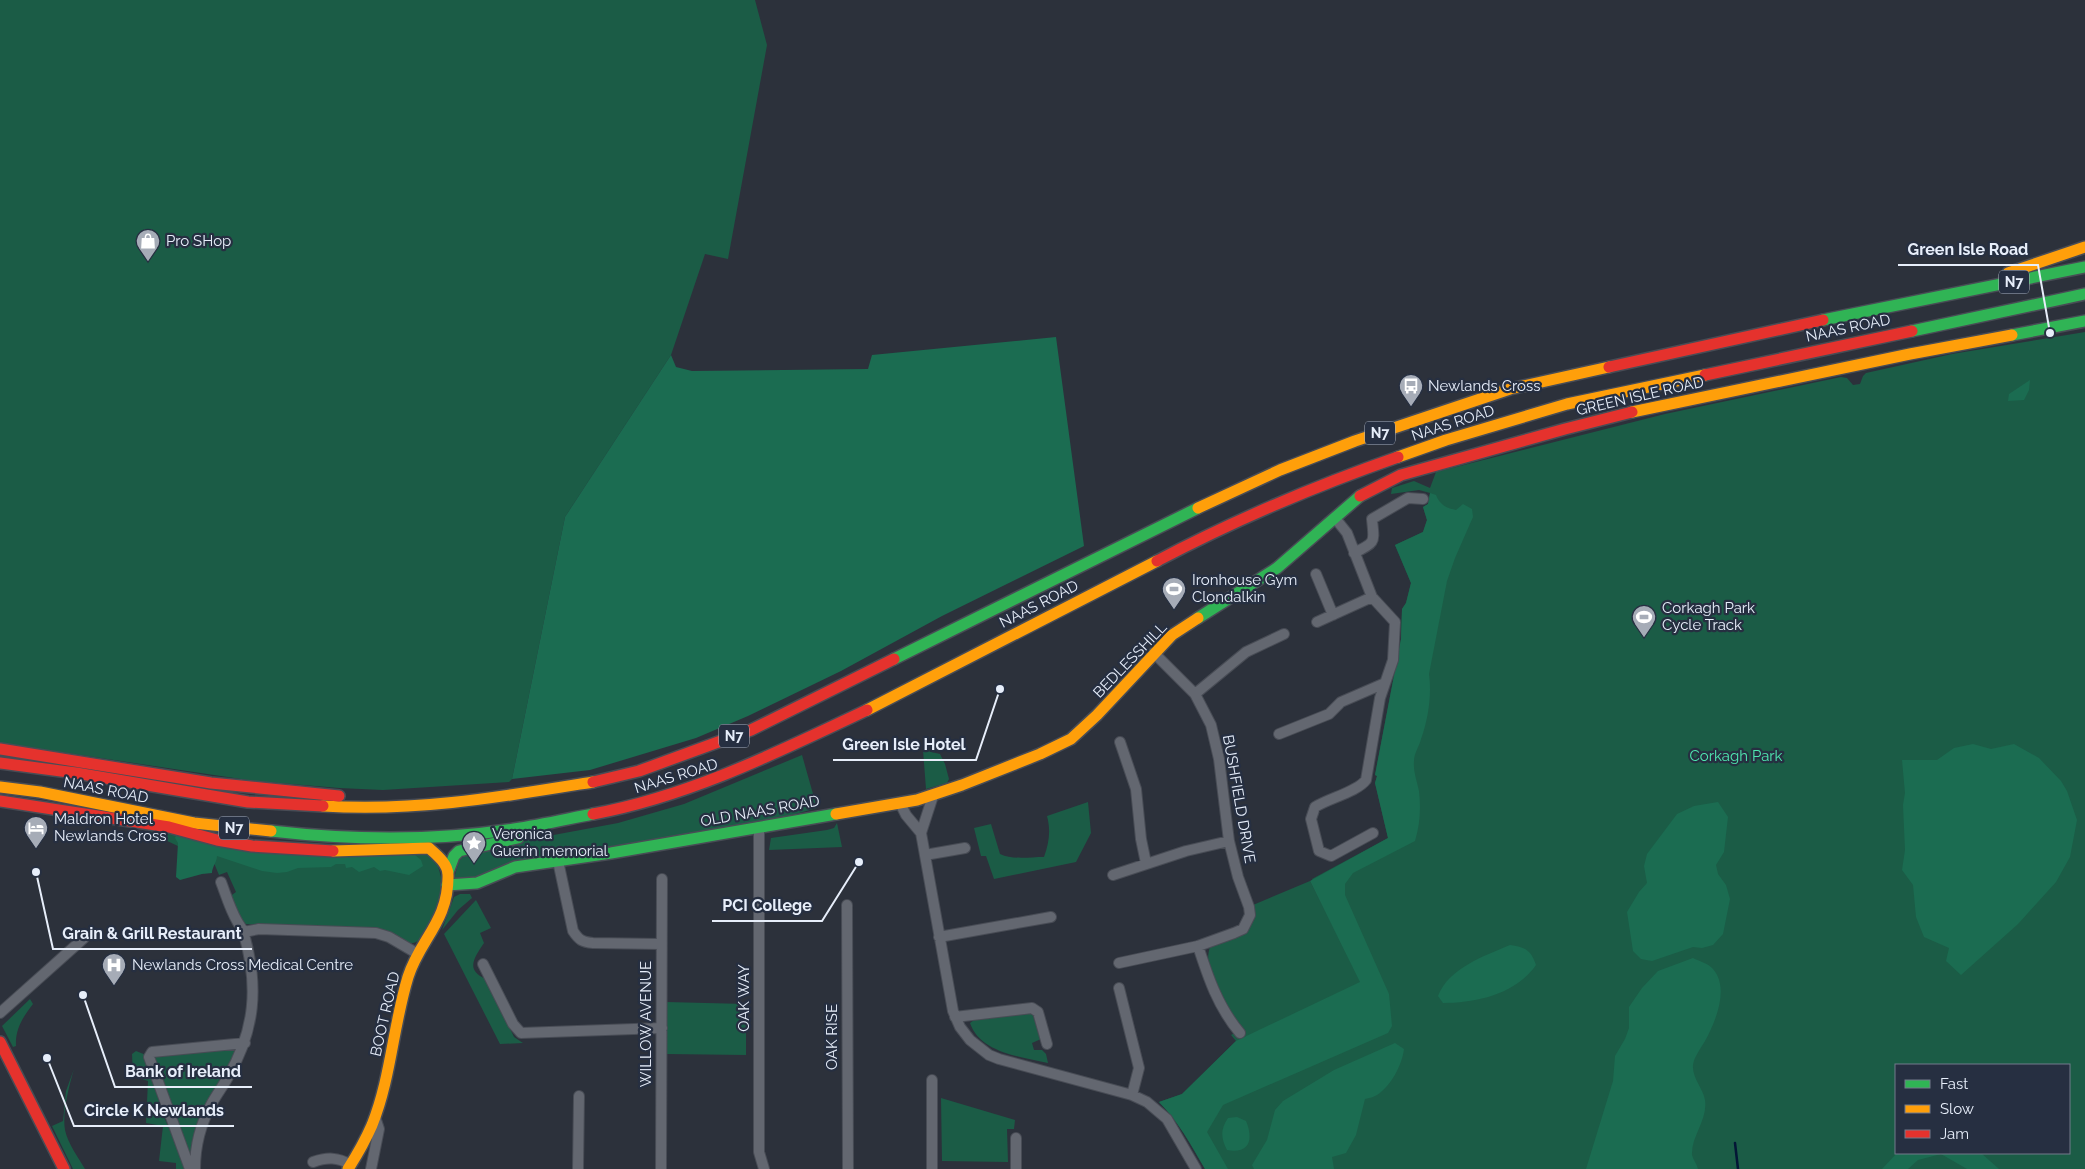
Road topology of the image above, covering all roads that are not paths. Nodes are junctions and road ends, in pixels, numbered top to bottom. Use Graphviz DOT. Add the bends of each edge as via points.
graph roads {
  1 [pos="2085,247"];
  2 [pos="2085,267"];
  3 [pos="2085,294"];
  4 [pos="1944,296"];
  5 [pos="2085,298"];
  6 [pos="2010,309"];
  7 [pos="2085,321"];
  8 [pos="1423,499"];
  9 [pos="1335,518"];
  10 [pos="1354,553"];
  11 [pos="1316,574"];
  12 [pos="1372,597"];
  13 [pos="1333,615"];
  14 [pos="1317,622"];
  15 [pos="1284,634"];
  16 [pos="1154,654"];
  17 [pos="1385,683"];
  18 [pos="1195,694"];
  19 [pos="1279,734"];
  20 [pos="1071,738"];
  21 [pos="1120,742"];
  22 [pos="0,749"];
  23 [pos="0,763"];
  24 [pos="0,788"];
  25 [pos="933,796"];
  26 [pos="0,801"];
  27 [pos="462,803"];
  28 [pos="900,803"];
  29 [pos="619,809"];
  30 [pos="169,827"];
  31 [pos="759,827"];
  32 [pos="471,834"];
  33 [pos="921,834"];
  34 [pos="1373,834"];
  35 [pos="1229,841"];
  36 [pos="965,848"];
  37 [pos="925,854"];
  38 [pos="558,861"];
  39 [pos="1146,863"];
  40 [pos="448,872"];
  41 [pos="1113,875"];
  42 [pos="662,879"];
  43 [pos="221,882"];
  44 [pos="447,885"];
  45 [pos="847,905"];
  46 [pos="1051,917"];
  47 [pos="244,932"];
  48 [pos="939,937"];
  49 [pos="84,938"];
  50 [pos="660,944"];
  51 [pos="1198,946"];
  52 [pos="418,954"];
  53 [pos="1119,963"];
  54 [pos="483,964"];
  55 [pos="1118,988"];
  56 [pos="0,1013"];
  57 [pos="955,1017"];
  58 [pos="662,1028"];
  59 [pos="1240,1033"];
  60 [pos="0,1042"];
  61 [pos="245,1043"];
  62 [pos="1047,1044"];
  63 [pos="0,1062"];
  64 [pos="932,1080"];
  65 [pos="579,1096"];
  66 [pos="1136,1097"];
  67 [pos="376,1117"];
  68 [pos="1016,1138"];
  69 [pos="313,1162"];
  70 [pos="350,1167"];
  71 [pos="64,1169"];
  72 [pos="190,1169"];
  73 [pos="195,1169"];
  74 [pos="371,1169"];
  75 [pos="578,1169"];
  76 [pos="661,1169"];
  77 [pos="764,1169"];
  78 [pos="848,1169"];
  79 [pos="932,1169"];
  80 [pos="1016,1169"];
  81 [pos="1196,1169"];
  1 -- 4 [label="main road, N7"];
  2 -- 4 [label="main road, NAAS ROAD / N7"];
  3 -- 6 [label="main road, NAAS ROAD / N7"];
  4 -- 27 [label="main road, NAAS ROAD / N7" via="1510,389 1363,438 1280,470 1188,512 751,730 609,780"];
  5 -- 6 [label="main road, N7"];
  6 -- 29 [label="main road, NAAS ROAD / N7" via="1567,404 1386,461 1312,488 1199,539 760,761 726,776"];
  7 -- 9 [label="main road, GREEN ISLE ROAD" via="1818,373 1565,429 1401,475 1358,497"];
  8 -- 10 [label="street" via="1408,498 1372,519 1375,537 1371,545"];
  9 -- 10 [label="street" via="1347,533"];
  9 -- 16 [label="main road, BEDLESSHILL" via="1277,568 1191,621"];
  10 -- 12 [label="street"];
  11 -- 13 [label="street"];
  12 -- 13 [label="street"];
  12 -- 17 [label="street" via="1395,622 1393,660"];
  13 -- 14 [label="street"];
  15 -- 18 [label="street" via="1246,652"];
  16 -- 18 [label="street, BUSHFIELD DRIVE"];
  16 -- 20 [label="main road, BEDLESSHILL"];
  17 -- 19 [label="street" via="1342,702 1329,714"];
  17 -- 34 [label="street" via="1366,780 1362,785 1315,807 1311,819 1319,851 1326,855"];
  18 -- 35 [label="street, BUSHFIELD DRIVE" via="1211,725 1215,742"];
  20 -- 25 [label="main road, OLD NAAS ROAD" via="1048,751"];
  21 -- 39 [label="street" via="1136,789"];
  22 -- 27 [label="main road" via="266,790"];
  23 -- 27 [label="main road, NAAS ROAD / N7" via="248,802 349,808"];
  24 -- 32 [label="main road, NAAS ROAD / N7" via="40,792 194,823 261,832 387,838"];
  25 -- 28 [label="main road, OLD NAAS ROAD"];
  25 -- 33 [label="street"];
  26 -- 30 [label="main road"];
  28 -- 31 [label="main road, OLD NAAS ROAD"];
  28 -- 33 [label="street"];
  29 -- 32 [label="main road, NAAS ROAD / N7"];
  29 -- 40 [label="main road" via="576,827 459,851"];
  30 -- 32 [label="main road" via="265,841 330,845 430,841"];
  30 -- 40 [label="main road" via="216,840 290,850 430,848 437,853"];
  31 -- 38 [label="main road, OLD NAAS ROAD"];
  31 -- 77 [label="street, OAK WAY" via="759,1152"];
  33 -- 37 [label="street"];
  35 -- 39 [label="street"];
  35 -- 51 [label="street, BUSHFIELD DRIVE" via="1249,906 1248,922 1243,929"];
  36 -- 37 [label="street"];
  37 -- 48 [label="street"];
  38 -- 44 [label="main road, OLD NAAS ROAD" via="504,870 472,885"];
  38 -- 50 [label="street" via="573,931 578,939 593,943"];
  39 -- 41 [label="street"];
  40 -- 44 [label="main road, BOOT ROAD"];
  42 -- 50 [label="street, WILLOW AVENUE"];
  43 -- 47 [label="street"];
  44 -- 52 [label="main road, BOOT ROAD" via="440,918"];
  45 -- 78 [label="street, OAK RISE"];
  46 -- 48 [label="street"];
  47 -- 52 [label="street" via="259,929 376,933 389,936"];
  47 -- 61 [label="street" via="253,976 252,1020"];
  48 -- 57 [label="street"];
  49 -- 56 [label="street"];
  50 -- 58 [label="street, WILLOW AVENUE"];
  51 -- 53 [label="street, BUSHFIELD DRIVE"];
  51 -- 59 [label="street" via="1214,992 1230,1022"];
  52 -- 67 [label="main road, BOOT ROAD" via="405,987"];
  54 -- 58 [label="street" via="513,1024 522,1033"];
  55 -- 66 [label="street" via="1139,1068"];
  57 -- 62 [label="street" via="1032,1008 1038,1012"];
  57 -- 66 [label="street" via="970,1040 994,1057"];
  58 -- 76 [label="street, WILLOW AVENUE"];
  60 -- 71 [label="main road"];
  61 -- 72 [label="street" via="152,1052 149,1057"];
  61 -- 73 [label="street" via="201,1128"];
  63 -- 71 [label="main road" via="50,1152"];
  64 -- 79 [label="street"];
  65 -- 75 [label="street"];
  66 -- 81 [label="street" via="1154,1107 1167,1120"];
  67 -- 70 [label="main road, BOOT ROAD"];
  67 -- 74 [label="street" via="379,1128"];
  68 -- 80 [label="street"];
  69 -- 70 [label="street, BOOT ROAD" via="342,1159"];
}
